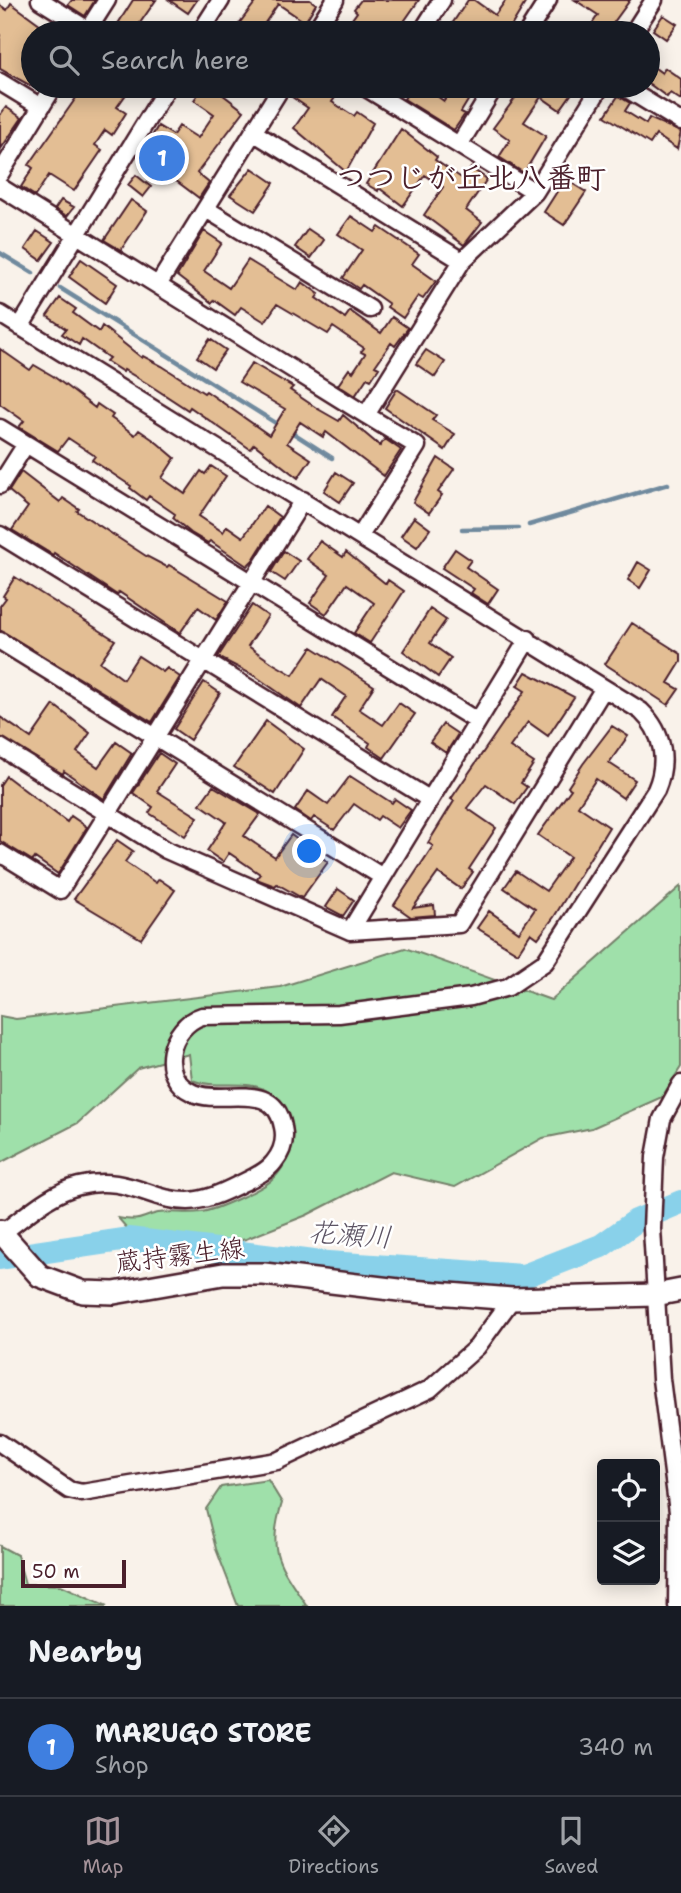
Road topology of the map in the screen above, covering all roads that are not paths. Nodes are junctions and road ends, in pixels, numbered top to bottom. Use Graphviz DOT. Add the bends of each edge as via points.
graph roads {
  1 [pos="40,0"];
  2 [pos="107,0"];
  3 [pos="221,0"];
  4 [pos="335,0"];
  5 [pos="442,0"];
  6 [pos="548,0"];
  7 [pos="654,0"];
  8 [pos="71,21"];
  9 [pos="94,21"];
  10 [pos="208,21"];
  11 [pos="322,21"];
  12 [pos="429,21"];
  13 [pos="535,21"];
  14 [pos="641,21"];
  15 [pos="0,82"];
  16 [pos="21,95"];
  17 [pos="26,98"];
  18 [pos="47,98"];
  19 [pos="161,98"];
  20 [pos="274,98"];
  21 [pos="395,98"];
  22 [pos="488,98"];
  23 [pos="594,98"];
  24 [pos="642,98"];
  25 [pos="41,107"];
  26 [pos="681,122"];
  27 [pos="253,132"];
  28 [pos="459,145"];
  29 [pos="0,174"];
  30 [pos="0,187"];
  31 [pos="535,192"];
  32 [pos="206,209"];
  33 [pos="76,234"];
  34 [pos="462,261"];
  35 [pos="158,285"];
  36 [pos="370,309"];
  37 [pos="0,314"];
  38 [pos="20,327"];
  39 [pos="366,415"];
  40 [pos="0,428"];
  41 [pos="26,444"];
  42 [pos="0,485"];
  43 [pos="303,500"];
  44 [pos="0,535"];
  45 [pos="360,536"];
  46 [pos="251,582"];
  47 [pos="528,639"];
  48 [pos="0,641"];
  49 [pos="203,661"];
  50 [pos="604,688"];
  51 [pos="477,721"];
  52 [pos="156,737"];
  53 [pos="0,747"];
  54 [pos="429,799"];
  55 [pos="108,815"];
  56 [pos="0,853"];
  57 [pos="381,876"];
  58 [pos="350,931"];
  59 [pos="681,1084"];
  60 [pos="1,1232"];
  61 [pos="679,1290"];
  62 [pos="655,1295"];
  63 [pos="512,1299"];
  64 [pos="0,1443"];
  65 [pos="677,1606"];
  1 -- 8 [label="street"];
  2 -- 9 [label="street"];
  3 -- 10 [label="street"];
  4 -- 11 [label="street"];
  5 -- 12 [label="street"];
  6 -- 13 [label="street"];
  7 -- 14 [label="street"];
  15 -- 16 [label="street"];
  17 -- 25 [label="street"];
  18 -- 25 [label="street"];
  19 -- 33 [label="street"];
  20 -- 27 [label="street"];
  21 -- 28 [label="street"];
  22 -- 28 [label="street"];
  23 -- 31 [label="street"];
  24 -- 26 [label="street"];
  25 -- 29 [label="street"];
  27 -- 32 [label="street"];
  27 -- 34 [label="street"];
  28 -- 31 [label="street"];
  30 -- 33 [label="street"];
  31 -- 34 [label="street"];
  32 -- 35 [label="street"];
  32 -- 36 [label="street"];
  33 -- 35 [label="street"];
  33 -- 38 [label="street"];
  34 -- 39 [label="street"];
  35 -- 39 [label="street"];
  37 -- 38 [label="street"];
  38 -- 43 [label="street"];
  39 -- 45 [label="street" via="417,446"];
  40 -- 41 [label="street"];
  41 -- 42 [label="street"];
  41 -- 46 [label="street"];
  43 -- 45 [label="street"];
  43 -- 46 [label="street"];
  44 -- 49 [label="street"];
  45 -- 47 [label="street"];
  46 -- 49 [label="street"];
  46 -- 51 [label="street"];
  47 -- 50 [label="street"];
  47 -- 51 [label="street"];
  48 -- 52 [label="street"];
  49 -- 52 [label="street"];
  49 -- 54 [label="street"];
  50 -- 58 [label="street" via="459,924"];
  50 -- 60 [label="street" via="641,711 656,728 663,751 662,777 545,962 508,987 471,997 339,1014 202,1016 191,1020 174,1040 175,1076 195,1094 251,1096 275,1110 283,1123 284,1143 271,1166 201,1200 172,1199 117,1183 80,1186 47,1200"];
  51 -- 54 [label="street"];
  52 -- 55 [label="street"];
  52 -- 57 [label="street"];
  53 -- 55 [label="street"];
  54 -- 57 [label="street"];
  55 -- 56 [label="street" via="60,890"];
  55 -- 58 [label="street" via="166,850"];
  57 -- 58 [label="street"];
  59 -- 62 [label="street" via="662,1119 655,1157"];
  60 -- 63 [label="main road, 蔵持霧生線" via="40,1276 90,1293 223,1274 264,1273"];
  61 -- 62 [label="main road, 蔵持霧生線"];
  62 -- 63 [label="main road, 蔵持霧生線"];
  62 -- 65 [label="street" via="678,1512"];
  63 -- 64 [label="street" via="477,1347 430,1389 277,1461 82,1493 69,1490"];
}
